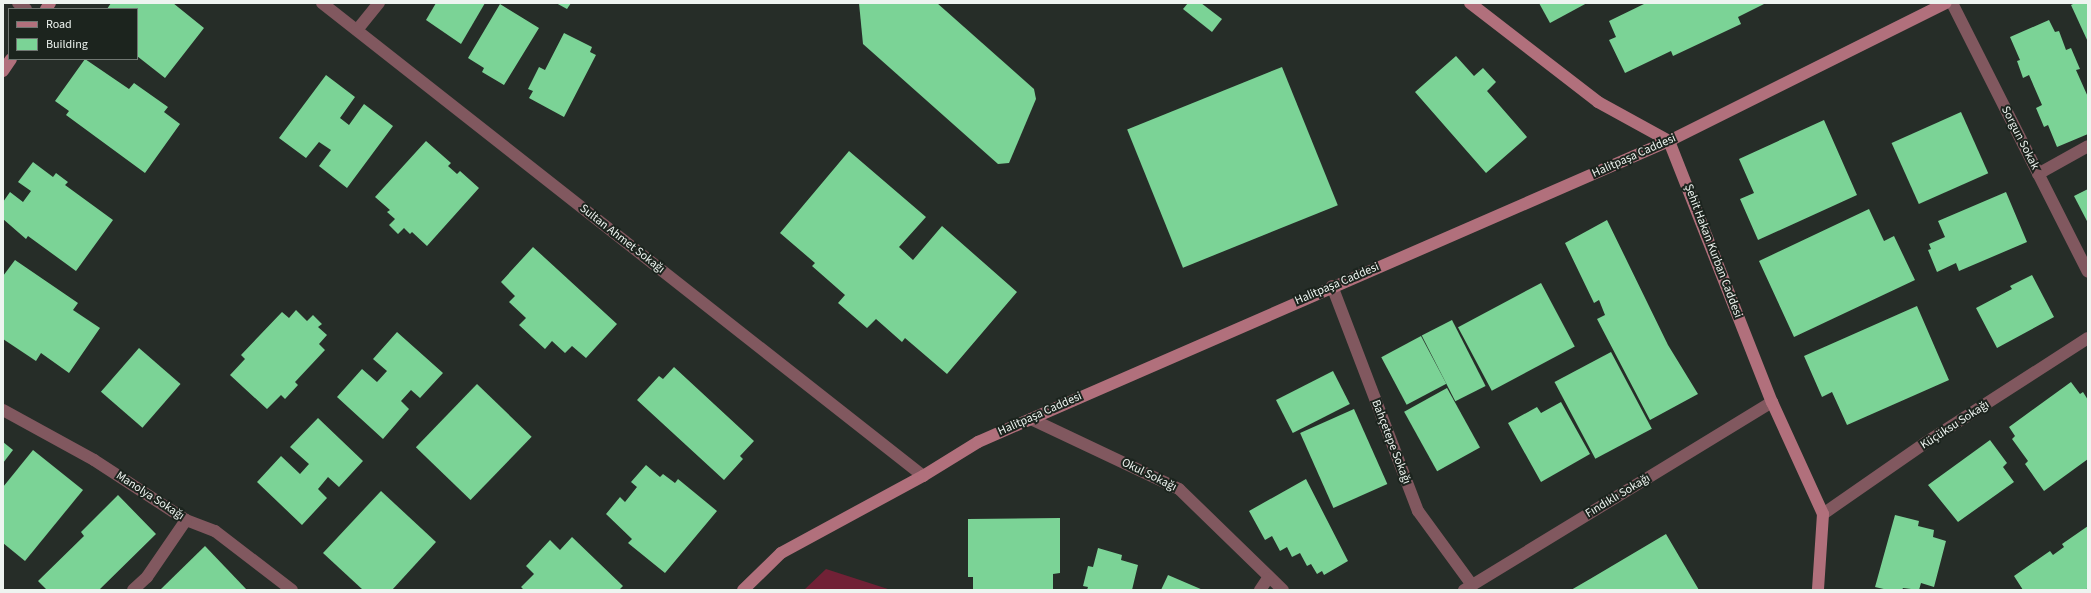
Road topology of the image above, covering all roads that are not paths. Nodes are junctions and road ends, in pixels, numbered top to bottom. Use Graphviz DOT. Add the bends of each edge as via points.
graph roads {
  1 [pos="322,3"];
  2 [pos="379,3"];
  3 [pos="1470,3"];
  4 [pos="1946,3"];
  5 [pos="1952,3"];
  6 [pos="357,30"];
  7 [pos="10,60"];
  8 [pos="3,71"];
  9 [pos="1669,141"];
  10 [pos="2088,146"];
  11 [pos="2038,174"];
  12 [pos="2088,272"];
  13 [pos="1332,286"];
  14 [pos="2088,338"];
  15 [pos="1772,402"];
  16 [pos="3,410"];
  17 [pos="1031,419"];
  18 [pos="922,476"];
  19 [pos="1823,514"];
  20 [pos="186,520"];
  21 [pos="1268,578"];
  22 [pos="1468,588"];
  23 [pos="133,590"];
  24 [pos="292,590"];
  25 [pos="744,590"];
  26 [pos="1260,590"];
  27 [pos="1283,590"];
  28 [pos="1818,590"];
  1 -- 6 [label="street, Sultan Ahmet Sokağı"];
  2 -- 6 [label="street"];
  3 -- 9 [label="street" via="1598,102"];
  4 -- 9 [label="street, Halitpaşa Caddesi"];
  5 -- 11 [label="street, Sorgun Sokak"];
  6 -- 18 [label="street, Sultan Ahmet Sokağı"];
  7 -- 8 [label="street"];
  9 -- 13 [label="street, Halitpaşa Caddesi"];
  9 -- 15 [label="street, Şehit Hakan Kurban Caddesi"];
  10 -- 11 [label="street"];
  11 -- 12 [label="street, Sorgun Sokak"];
  13 -- 17 [label="street, Halitpaşa Caddesi"];
  13 -- 22 [label="street, Bahçetepe Sokağı" via="1418,511"];
  14 -- 19 [label="street, Küçüksu Sokağı" via="1926,443"];
  15 -- 19 [label="street, Şehit Hakan Kurban Caddesi"];
  15 -- 22 [label="street, Fındıklı Sokağı"];
  16 -- 20 [label="street, Manolya Sokağı" via="94,460"];
  17 -- 18 [label="street, Halitpaşa Caddesi" via="978,442"];
  17 -- 21 [label="street, Okul Sokağı" via="1179,489"];
  18 -- 25 [label="street, Halitpaşa Caddesi" via="781,553"];
  19 -- 28 [label="street, Şehit Hakan Kurban Caddesi"];
  20 -- 23 [label="street" via="147,577"];
  20 -- 24 [label="street, Manolya Sokağı" via="215,531"];
  21 -- 26 [label="street"];
  21 -- 27 [label="street, Okul Sokağı"];
}
